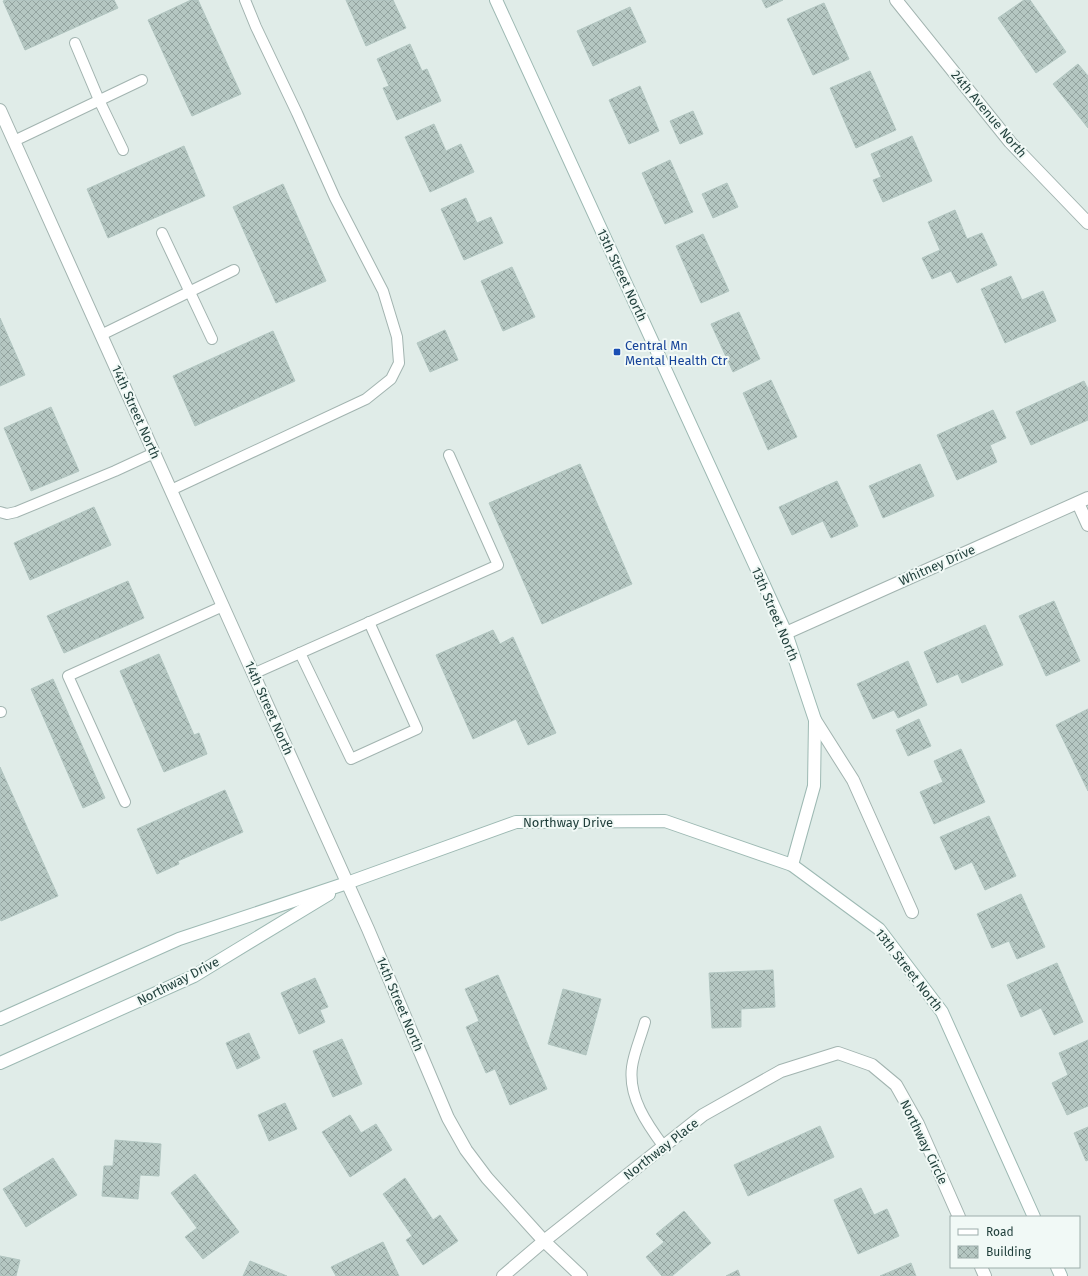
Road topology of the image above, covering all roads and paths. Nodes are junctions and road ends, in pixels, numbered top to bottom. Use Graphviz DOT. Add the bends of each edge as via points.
graph roads {
  1 [pos="245,0"];
  2 [pos="896,0"];
  3 [pos="500,1"];
  4 [pos="75,43"];
  5 [pos="142,80"];
  6 [pos="99,100"];
  7 [pos="0,110"];
  8 [pos="14,141"];
  9 [pos="123,150"];
  10 [pos="1088,223"];
  11 [pos="162,233"];
  12 [pos="234,270"];
  13 [pos="190,291"];
  14 [pos="101,335"];
  15 [pos="212,339"];
  16 [pos="154,453"];
  17 [pos="449,455"];
  18 [pos="171,490"];
  19 [pos="1083,500"];
  20 [pos="0,512"];
  21 [pos="1088,525"];
  22 [pos="223,606"];
  23 [pos="369,622"];
  24 [pos="786,633"];
  25 [pos="300,653"];
  26 [pos="253,674"];
  27 [pos="815,720"];
  28 [pos="125,802"];
  29 [pos="792,865"];
  30 [pos="347,883"];
  31 [pos="912,912"];
  32 [pos="0,1018"];
  33 [pos="645,1022"];
  34 [pos="838,1053"];
  35 [pos="0,1063"];
  36 [pos="664,1146"];
  37 [pos="959,1216"];
  38 [pos="1034,1216"];
  39 [pos="544,1241"];
  40 [pos="503,1276"];
  41 [pos="581,1276"];
  1 -- 18 [label="lane" via="335,198 382,291 397,337 399,363 391,379 366,399"];
  2 -- 10 [label="street, 24th Avenue North" via="1010,142"];
  3 -- 24 [label="street, 13th Street North"];
  4 -- 6 [label="lane"];
  5 -- 6 [label="lane"];
  6 -- 8 [label="lane"];
  6 -- 9 [label="lane"];
  7 -- 8 [label="street, 14th Street North"];
  8 -- 14 [label="street, 14th Street North"];
  11 -- 13 [label="lane"];
  12 -- 13 [label="lane"];
  13 -- 14 [label="lane"];
  13 -- 15 [label="lane"];
  14 -- 16 [label="street, 14th Street North"];
  16 -- 18 [label="street, 14th Street North"];
  16 -- 20 [label="lane" via="16,512"];
  17 -- 23 [label="lane" via="498,565"];
  18 -- 22 [label="street, 14th Street North"];
  19 -- 21 [label="street"];
  19 -- 24 [label="street, Whitney Drive"];
  22 -- 26 [label="street, 14th Street North"];
  22 -- 28 [label="lane" via="68,676"];
  23 -- 25 [label="lane"];
  23 -- 25 [label="lane" via="417,729 351,759"];
  24 -- 27 [label="street, 13th Street North"];
  25 -- 26 [label="lane"];
  26 -- 30 [label="street, 14th Street North"];
  27 -- 29 [label="street, 13th Street North" via="814,786"];
  27 -- 31 [label="street" via="853,780"];
  29 -- 30 [label="street, Northway Drive" via="665,821 516,822"];
  29 -- 38 [label="street, 13th Street North" via="879,929 942,1012"];
  30 -- 32 [label="street, Northway Drive" via="179,939"];
  30 -- 35 [label="street, Northway Drive" via="194,976"];
  30 -- 39 [label="street, 14th Street North" via="448,1118 466,1150 487,1178"];
  33 -- 36 [label="lane" via="632,1067 632,1086 645,1121"];
  34 -- 36 [label="street, Northway Place" via="781,1071 703,1115"];
  34 -- 37 [label="street, Northway Circle" via="872,1064 896,1085 918,1124"];
  36 -- 39 [label="street, Northway Place"];
  39 -- 40 [label="street, Northway Place"];
  39 -- 41 [label="street, 14th Street North"];
}
